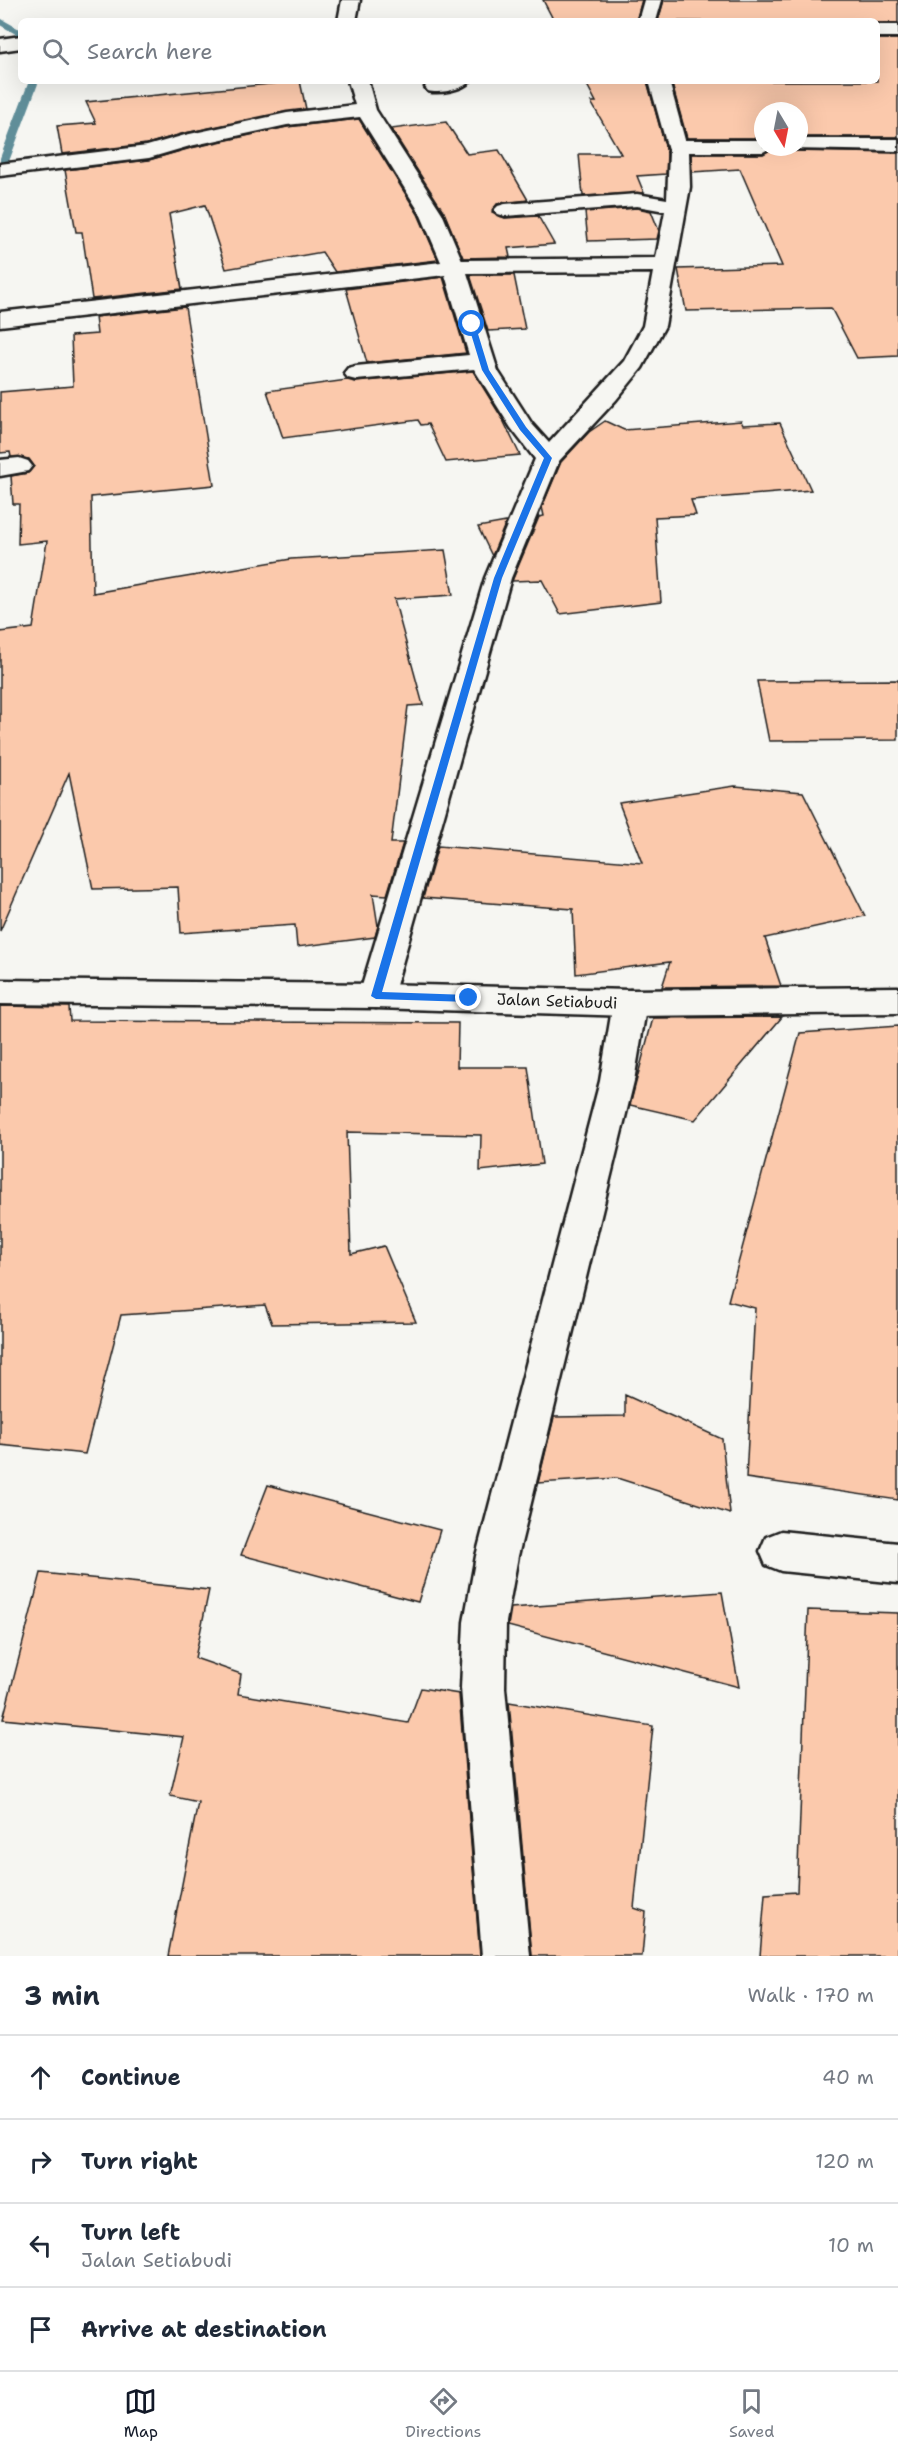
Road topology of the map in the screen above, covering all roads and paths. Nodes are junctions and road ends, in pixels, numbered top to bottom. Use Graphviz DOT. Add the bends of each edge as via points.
graph roads {
  1 [pos="351,0"];
  2 [pos="653,0"];
  3 [pos="348,18"];
  4 [pos="648,18"];
  5 [pos="880,31"];
  6 [pos="898,31"];
  7 [pos="359,84"];
  8 [pos="448,84"];
  9 [pos="660,84"];
  10 [pos="435,87"];
  11 [pos="366,110"];
  12 [pos="898,145"];
  13 [pos="677,146"];
  14 [pos="754,146"];
  15 [pos="808,146"];
  16 [pos="0,170"];
  17 [pos="676,207"];
  18 [pos="505,210"];
  19 [pos="664,265"];
  20 [pos="454,267"];
  21 [pos="0,319"];
  22 [pos="483,361"];
  23 [pos="356,373"];
  24 [pos="548,458"];
  25 [pos="0,992"];
  26 [pos="376,996"];
  27 [pos="898,1000"];
  28 [pos="630,1003"];
  29 [pos="781,1551"];
  30 [pos="898,1563"];
  31 [pos="506,1956"];
  1 -- 3 [label="street"];
  2 -- 4 [label="street"];
  5 -- 6 [label="street"];
  7 -- 11 [label="street"];
  8 -- 10 [label="street"];
  9 -- 13 [label="street"];
  11 -- 16 [label="street" via="287,119 149,152"];
  11 -- 20 [label="street" via="431,213"];
  12 -- 15 [label="street"];
  13 -- 14 [label="street"];
  13 -- 17 [label="street" via="680,187"];
  17 -- 18 [label="street" via="637,200"];
  17 -- 19 [label="street"];
  19 -- 20 [label="street"];
  19 -- 24 [label="street" via="654,326 634,363"];
  20 -- 21 [label="street"];
  20 -- 22 [label="street"];
  22 -- 23 [label="street"];
  22 -- 24 [label="street" via="502,398"];
  24 -- 26 [label="street" via="498,578"];
  25 -- 26 [label="street, Jalan Setiabudi"];
  26 -- 28 [label="street, Jalan Setiabudi"];
  27 -- 28 [label="street, Jalan Setiabudi"];
  28 -- 31 [label="street" via="617,1081 496,1556 485,1622 483,1688"];
  29 -- 30 [label="street"];
}
